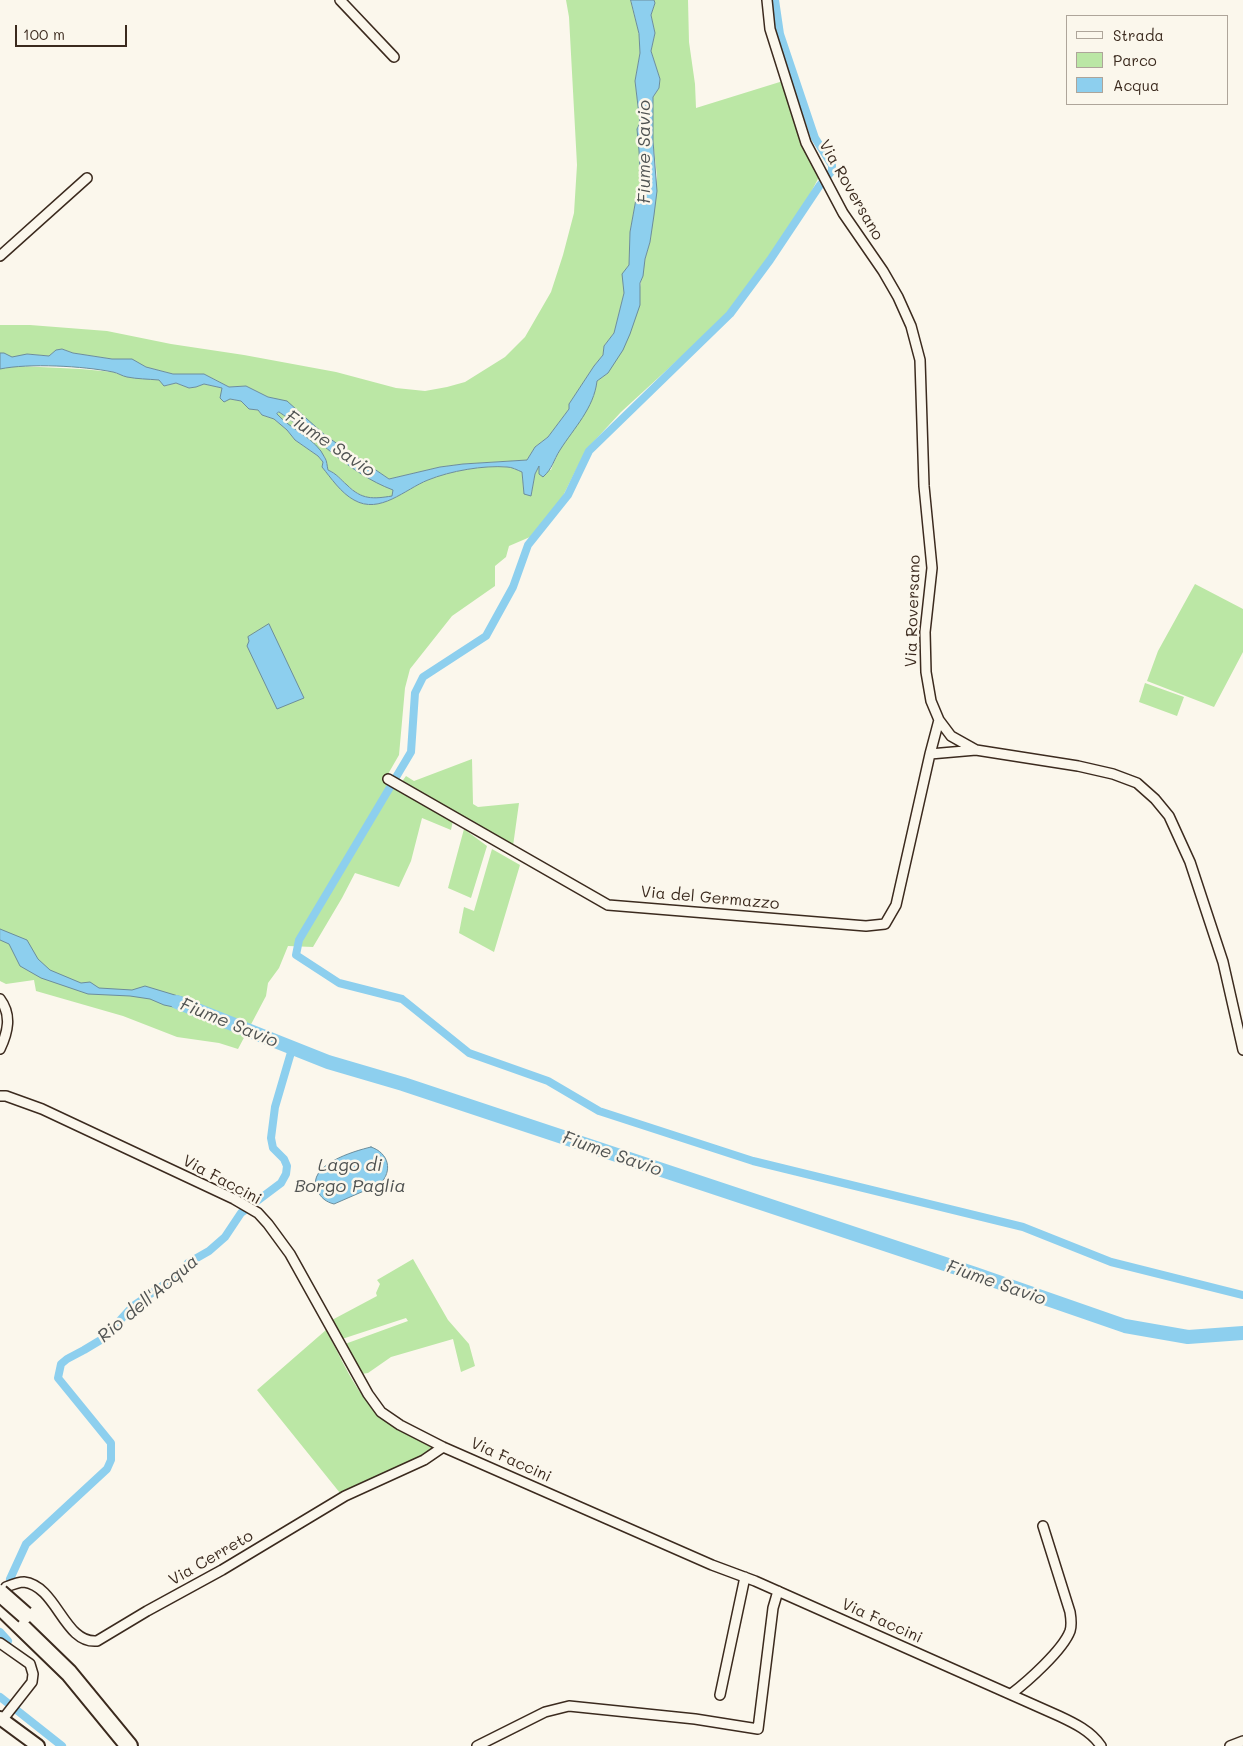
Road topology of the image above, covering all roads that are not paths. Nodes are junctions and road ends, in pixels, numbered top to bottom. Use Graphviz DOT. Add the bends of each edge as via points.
graph roads {
  1 [pos="340,0"];
  2 [pos="767,0"];
  3 [pos="394,57"];
  4 [pos="87,178"];
  5 [pos="0,256"];
  6 [pos="939,720"];
  7 [pos="976,750"];
  8 [pos="930,754"];
  9 [pos="388,779"];
  10 [pos="0,999"];
  11 [pos="0,1050"];
  12 [pos="1243,1050"];
  13 [pos="0,1096"];
  14 [pos="443,1447"];
  15 [pos="1043,1526"];
  16 [pos="745,1577"];
  17 [pos="3,1590"];
  18 [pos="778,1591"];
  19 [pos="0,1606"];
  20 [pos="21,1619"];
  21 [pos="0,1642"];
  22 [pos="1011,1694"];
  23 [pos="720,1695"];
  24 [pos="1,1718"];
  25 [pos="1243,1741"];
  26 [pos="38,1746"];
  27 [pos="129,1746"];
  28 [pos="141,1746"];
  29 [pos="477,1746"];
  30 [pos="1101,1746"];
  31 [pos="1230,1746"];
  1 -- 3 [label="street"];
  2 -- 6 [label="street, Via Roversano" via="770,29 806,143 843,213 898,297 911,326 920,360 924,486 932,568 925,632 926,672 931,701"];
  4 -- 5 [label="street"];
  6 -- 7 [label="street, Via Roversano" via="951,736"];
  6 -- 8 [label="street, Via del Germazzo"];
  7 -- 8 [label="street"];
  7 -- 12 [label="street, Via Roversano" via="1113,774 1137,783 1155,799 1169,816 1190,862 1223,962"];
  8 -- 9 [label="street, Via del Germazzo" via="896,906 885,924 866,926 608,905"];
  10 -- 11 [label="street" via="8,1016 8,1026"];
  13 -- 14 [label="street, Via Faccini" via="42,1109 258,1213 290,1254 358,1378 382,1412"];
  14 -- 16 [label="street, Via Faccini"];
  14 -- 17 [label="street, Via Cerreto" via="424,1460 345,1496 97,1641 82,1638 36,1587 24,1582"];
  15 -- 22 [label="street" via="1072,1623 1064,1641"];
  16 -- 18 [label="street, Via Faccini"];
  16 -- 23 [label="street"];
  17 -- 20 [label="highway, bridge"];
  18 -- 22 [label="street, Via Faccini"];
  18 -- 29 [label="street" via="758,1729 694,1718 569,1706 545,1712"];
  19 -- 20 [label="highway"];
  20 -- 27 [label="highway"];
  20 -- 28 [label="highway" via="75,1668"];
  21 -- 24 [label="street" via="30,1664 33,1674 32,1682"];
  22 -- 30 [label="street, Via Faccini" via="1076,1724"];
  24 -- 26 [label="main road"];
  25 -- 31 [label="street"];
}
